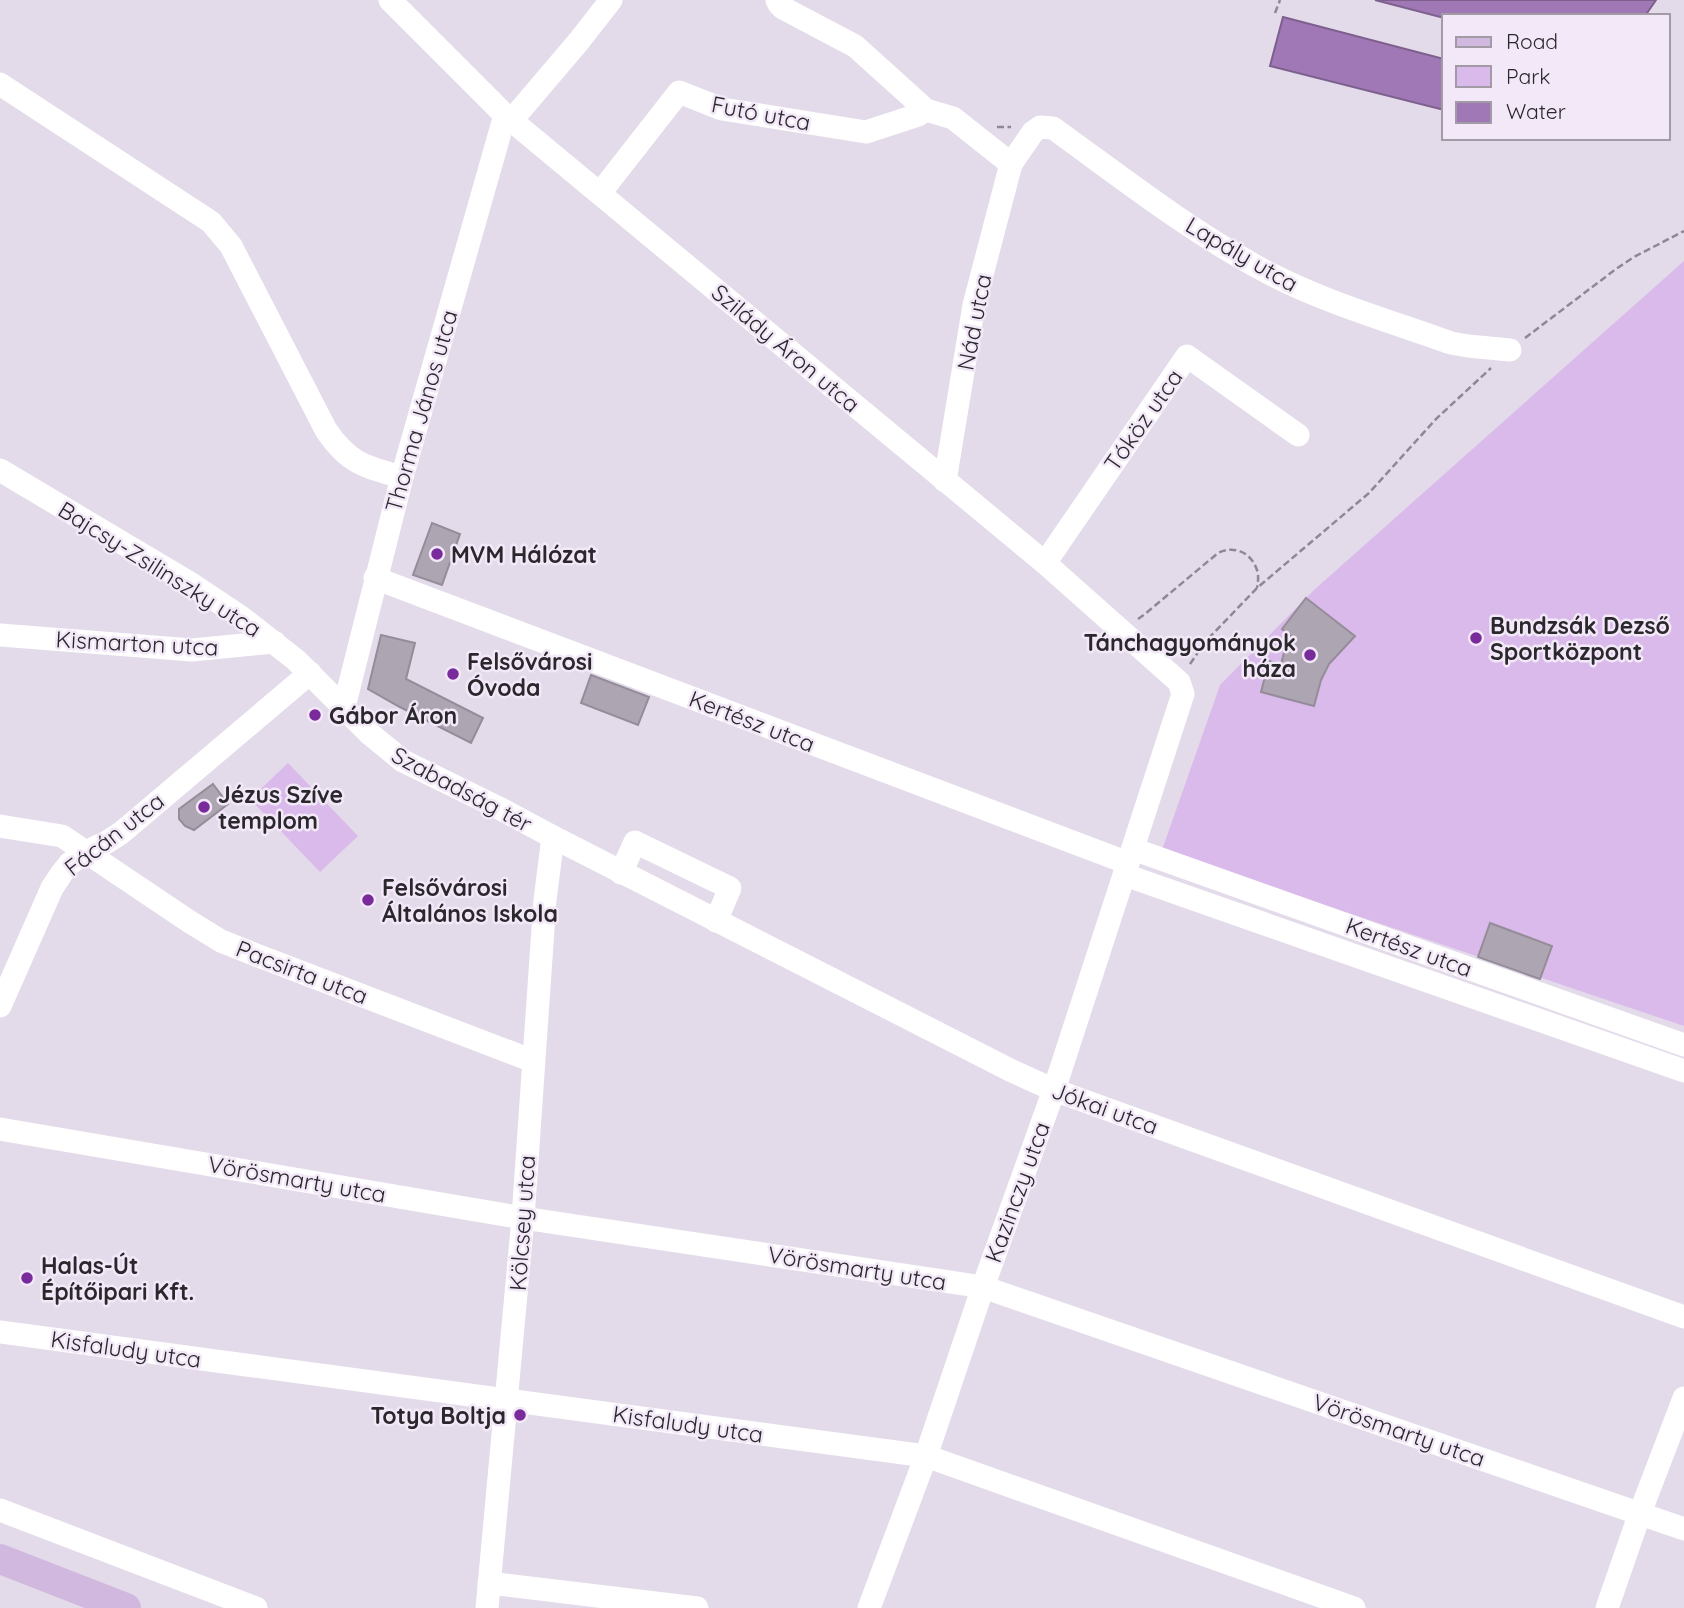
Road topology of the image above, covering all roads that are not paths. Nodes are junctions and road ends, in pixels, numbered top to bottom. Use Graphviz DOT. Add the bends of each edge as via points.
graph roads {
  1 [pos="390,0"];
  2 [pos="611,0"];
  3 [pos="778,0"];
  4 [pos="0,84"];
  5 [pos="926,110"];
  6 [pos="508,118"];
  7 [pos="1010,164"];
  8 [pos="600,193"];
  9 [pos="1510,350"];
  10 [pos="1298,435"];
  11 [pos="0,470"];
  12 [pos="402,477"];
  13 [pos="945,481"];
  14 [pos="1045,563"];
  15 [pos="376,578"];
  16 [pos="0,635"];
  17 [pos="274,642"];
  18 [pos="310,673"];
  19 [pos="1181,688"];
  20 [pos="344,707"];
  21 [pos="0,826"];
  22 [pos="552,837"];
  23 [pos="86,852"];
  24 [pos="1129,862"];
  25 [pos="621,873"];
  26 [pos="716,920"];
  27 [pos="0,1006"];
  28 [pos="1684,1045"];
  29 [pos="533,1061"];
  30 [pos="1684,1071"];
  31 [pos="1055,1090"];
  32 [pos="0,1129"];
  33 [pos="523,1218"];
  34 [pos="983,1287"];
  35 [pos="1684,1317"];
  36 [pos="0,1332"];
  37 [pos="1684,1398"];
  38 [pos="507,1399"];
  39 [pos="926,1456"];
  40 [pos="0,1510"];
  41 [pos="1640,1513"];
  42 [pos="1684,1529"];
  43 [pos="0,1559"];
  44 [pos="489,1583"];
  45 [pos="126,1608"];
  46 [pos="256,1608"];
  47 [pos="487,1608"];
  48 [pos="697,1608"];
  49 [pos="869,1608"];
  50 [pos="1354,1608"];
  51 [pos="1607,1608"];
  1 -- 6 [label="street, Szilády Áron utca"];
  2 -- 6 [label="street"];
  3 -- 5 [label="street" via="783,8 855,46"];
  4 -- 12 [label="street" via="211,222 231,246 338,447 370,469"];
  5 -- 7 [label="street" via="953,118"];
  5 -- 8 [label="street, Futó utca" via="866,132 722,109 679,92"];
  6 -- 8 [label="street, Szilády Áron utca"];
  6 -- 12 [label="street, Thorma János utca"];
  7 -- 9 [label="street, Lapály utca" via="1033,132 1040,127 1053,128 1200,234 1263,270 1314,294 1451,343"];
  7 -- 13 [label="street, Nád utca" via="974,305"];
  8 -- 13 [label="street, Szilády Áron utca"];
  10 -- 14 [label="street, Tóköz utca" via="1187,356"];
  11 -- 17 [label="street, Bajcsy-Zsilinszky utca" via="193,584"];
  12 -- 15 [label="street, Thorma János utca"];
  13 -- 14 [label="street, Szilády Áron utca"];
  14 -- 19 [label="street, Szilády Áron utca"];
  15 -- 20 [label="street, Thorma János utca"];
  15 -- 24 [label="street, Kertész utca"];
  16 -- 17 [label="street, Kismarton utca" via="192,650"];
  17 -- 18 [label="street, Bajcsy-Zsilinszky utca"];
  18 -- 20 [label="street, Bajcsy-Zsilinszky utca"];
  18 -- 23 [label="street, Fácán utca" via="121,833"];
  19 -- 24 [label="street, Kazinczy utca"];
  20 -- 22 [label="street, Szabadság tér" via="402,761"];
  21 -- 23 [label="street, Pacsirta utca" via="62,836"];
  22 -- 25 [label="street, Jókai utca"];
  22 -- 29 [label="street, Kölcsey utca"];
  23 -- 27 [label="street, Fácán utca" via="69,864 52,888"];
  23 -- 29 [label="street, Pacsirta utca" via="221,941"];
  24 -- 28 [label="street, Kertész utca"];
  24 -- 30 [label="street"];
  24 -- 31 [label="street, Kazinczy utca"];
  25 -- 26 [label="street, Jókai utca"];
  25 -- 26 [label="street" via="635,842 730,888"];
  26 -- 31 [label="street, Jókai utca"];
  29 -- 33 [label="street, Kölcsey utca"];
  31 -- 34 [label="street, Kazinczy utca"];
  31 -- 35 [label="street, Jókai utca"];
  32 -- 33 [label="street, Vörösmarty utca"];
  33 -- 34 [label="street, Vörösmarty utca"];
  33 -- 38 [label="street, Kölcsey utca"];
  34 -- 39 [label="street, Kazinczy utca"];
  34 -- 41 [label="street, Vörösmarty utca"];
  36 -- 38 [label="street, Kisfaludy utca"];
  37 -- 41 [label="street"];
  38 -- 39 [label="street, Kisfaludy utca"];
  38 -- 44 [label="street, Kölcsey utca"];
  39 -- 49 [label="street, Kazinczy utca"];
  39 -- 50 [label="street, Kisfaludy utca"];
  40 -- 46 [label="street"];
  41 -- 42 [label="street, Vörösmarty utca"];
  41 -- 51 [label="street"];
  43 -- 45 [label="main road"];
  44 -- 47 [label="street, Kölcsey utca"];
  44 -- 48 [label="street"];
}
